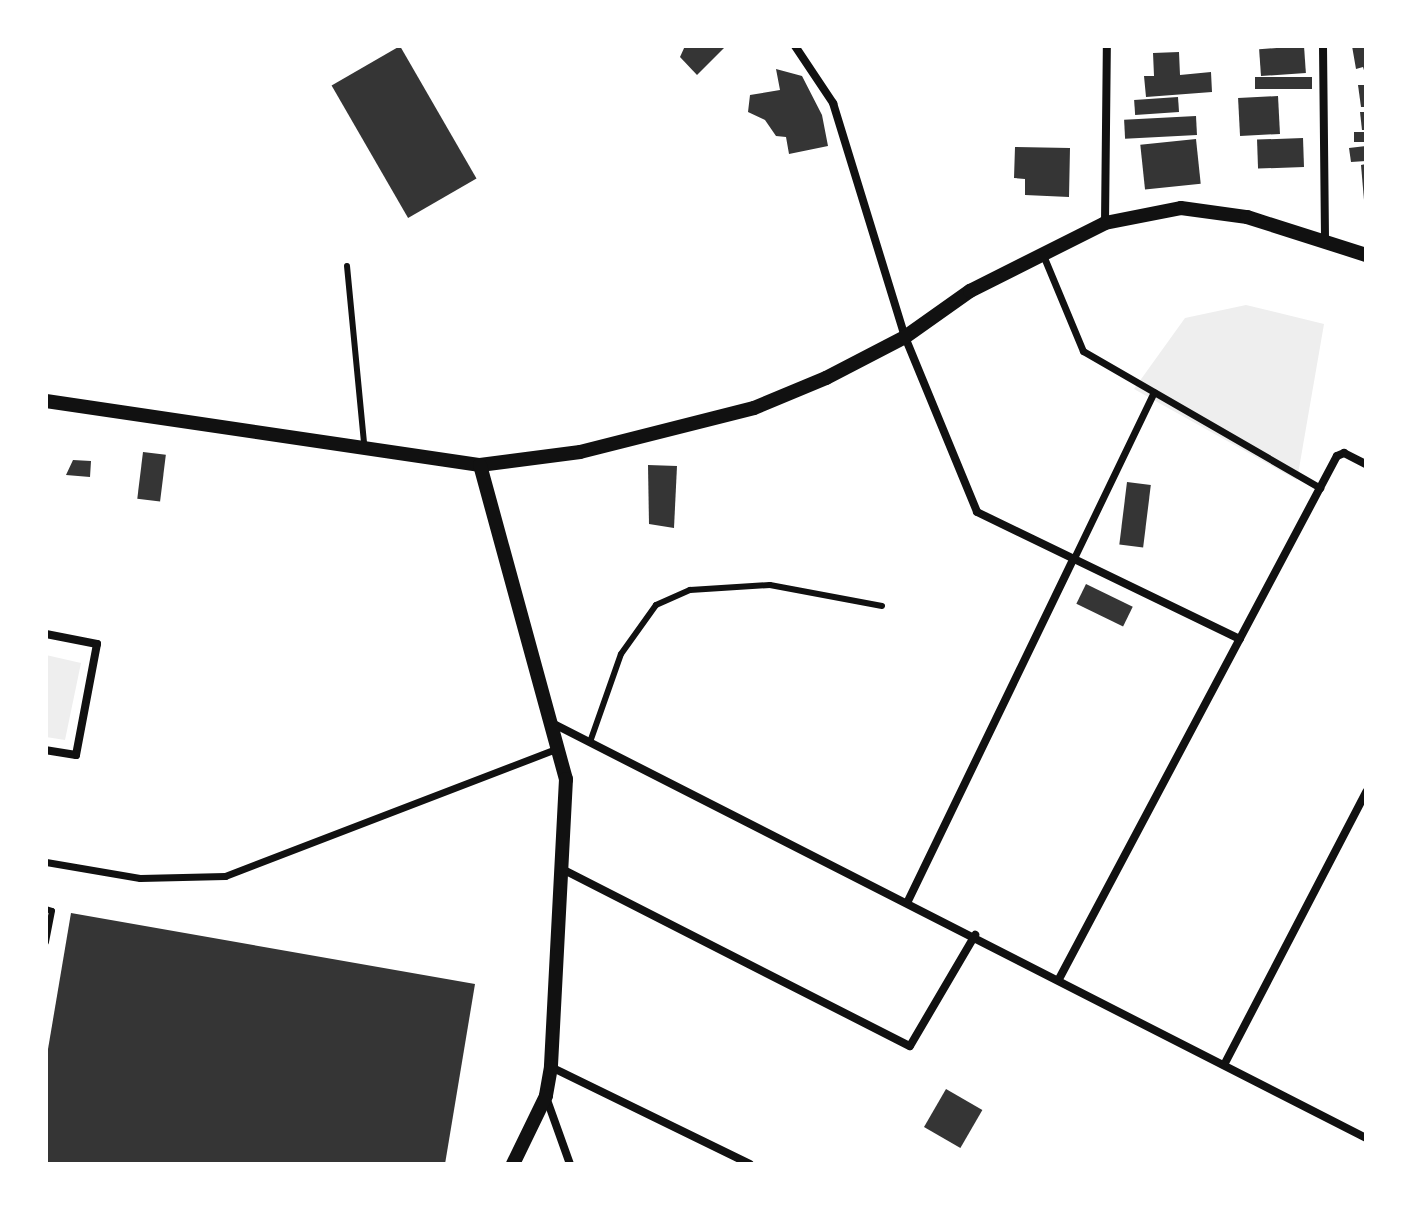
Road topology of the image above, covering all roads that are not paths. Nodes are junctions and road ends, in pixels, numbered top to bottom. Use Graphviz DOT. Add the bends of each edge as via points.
graph roads {
  1 [pos="795,46"];
  2 [pos="1107,46"];
  3 [pos="1323,46"];
  4 [pos="1105,223"];
  5 [pos="1325,241"];
  6 [pos="1041,252"];
  7 [pos="1366,255"];
  8 [pos="347,266"];
  9 [pos="905,337"];
  10 [pos="1154,392"];
  11 [pos="46,401"];
  12 [pos="364,444"];
  13 [pos="1366,464"];
  14 [pos="480,465"];
  15 [pos="1320,488"];
  16 [pos="1074,558"];
  17 [pos="882,606"];
  18 [pos="46,634"];
  19 [pos="1240,639"];
  20 [pos="550,722"];
  21 [pos="590,742"];
  22 [pos="558,748"];
  23 [pos="46,750"];
  24 [pos="1366,792"];
  25 [pos="46,862"];
  26 [pos="564,870"];
  27 [pos="908,901"];
  28 [pos="46,909"];
  29 [pos="975,935"];
  30 [pos="46,942"];
  31 [pos="1059,979"];
  32 [pos="1224,1065"];
  33 [pos="551,1067"];
  34 [pos="546,1096"];
  35 [pos="1366,1138"];
  36 [pos="513,1164"];
  37 [pos="570,1164"];
  38 [pos="750,1164"];
  1 -- 9 [label="street" via="833,103"];
  2 -- 4 [label="street"];
  3 -- 5 [label="street"];
  4 -- 5 [label="street" via="1181,208 1247,217"];
  4 -- 6 [label="street"];
  5 -- 7 [label="street"];
  6 -- 9 [label="street" via="970,291"];
  6 -- 10 [label="street" via="1083,351"];
  8 -- 12 [label="lane"];
  9 -- 14 [label="street" via="754,408 580,452"];
  9 -- 16 [label="street" via="977,512 992,524"];
  10 -- 15 [label="street"];
  10 -- 16 [label="street"];
  11 -- 12 [label="street"];
  12 -- 14 [label="street"];
  13 -- 15 [label="street" via="1341,452"];
  14 -- 20 [label="street"];
  15 -- 19 [label="street"];
  16 -- 19 [label="street"];
  16 -- 27 [label="street"];
  17 -- 21 [label="lane" via="770,585 690,590 656,605 621,654"];
  18 -- 23 [label="street" via="97,644 76,755"];
  19 -- 31 [label="street"];
  20 -- 21 [label="street"];
  20 -- 22 [label="street"];
  21 -- 27 [label="street"];
  22 -- 25 [label="street" via="225,876 140,878"];
  22 -- 26 [label="street" via="566,779"];
  24 -- 32 [label="street"];
  26 -- 29 [label="street" via="910,1046"];
  26 -- 33 [label="street"];
  27 -- 29 [label="street"];
  28 -- 30 [label="lane" via="52,911"];
  29 -- 31 [label="street"];
  31 -- 32 [label="street"];
  32 -- 35 [label="street"];
  33 -- 34 [label="street"];
  33 -- 38 [label="street"];
  34 -- 36 [label="street"];
  34 -- 37 [label="street"];
}
